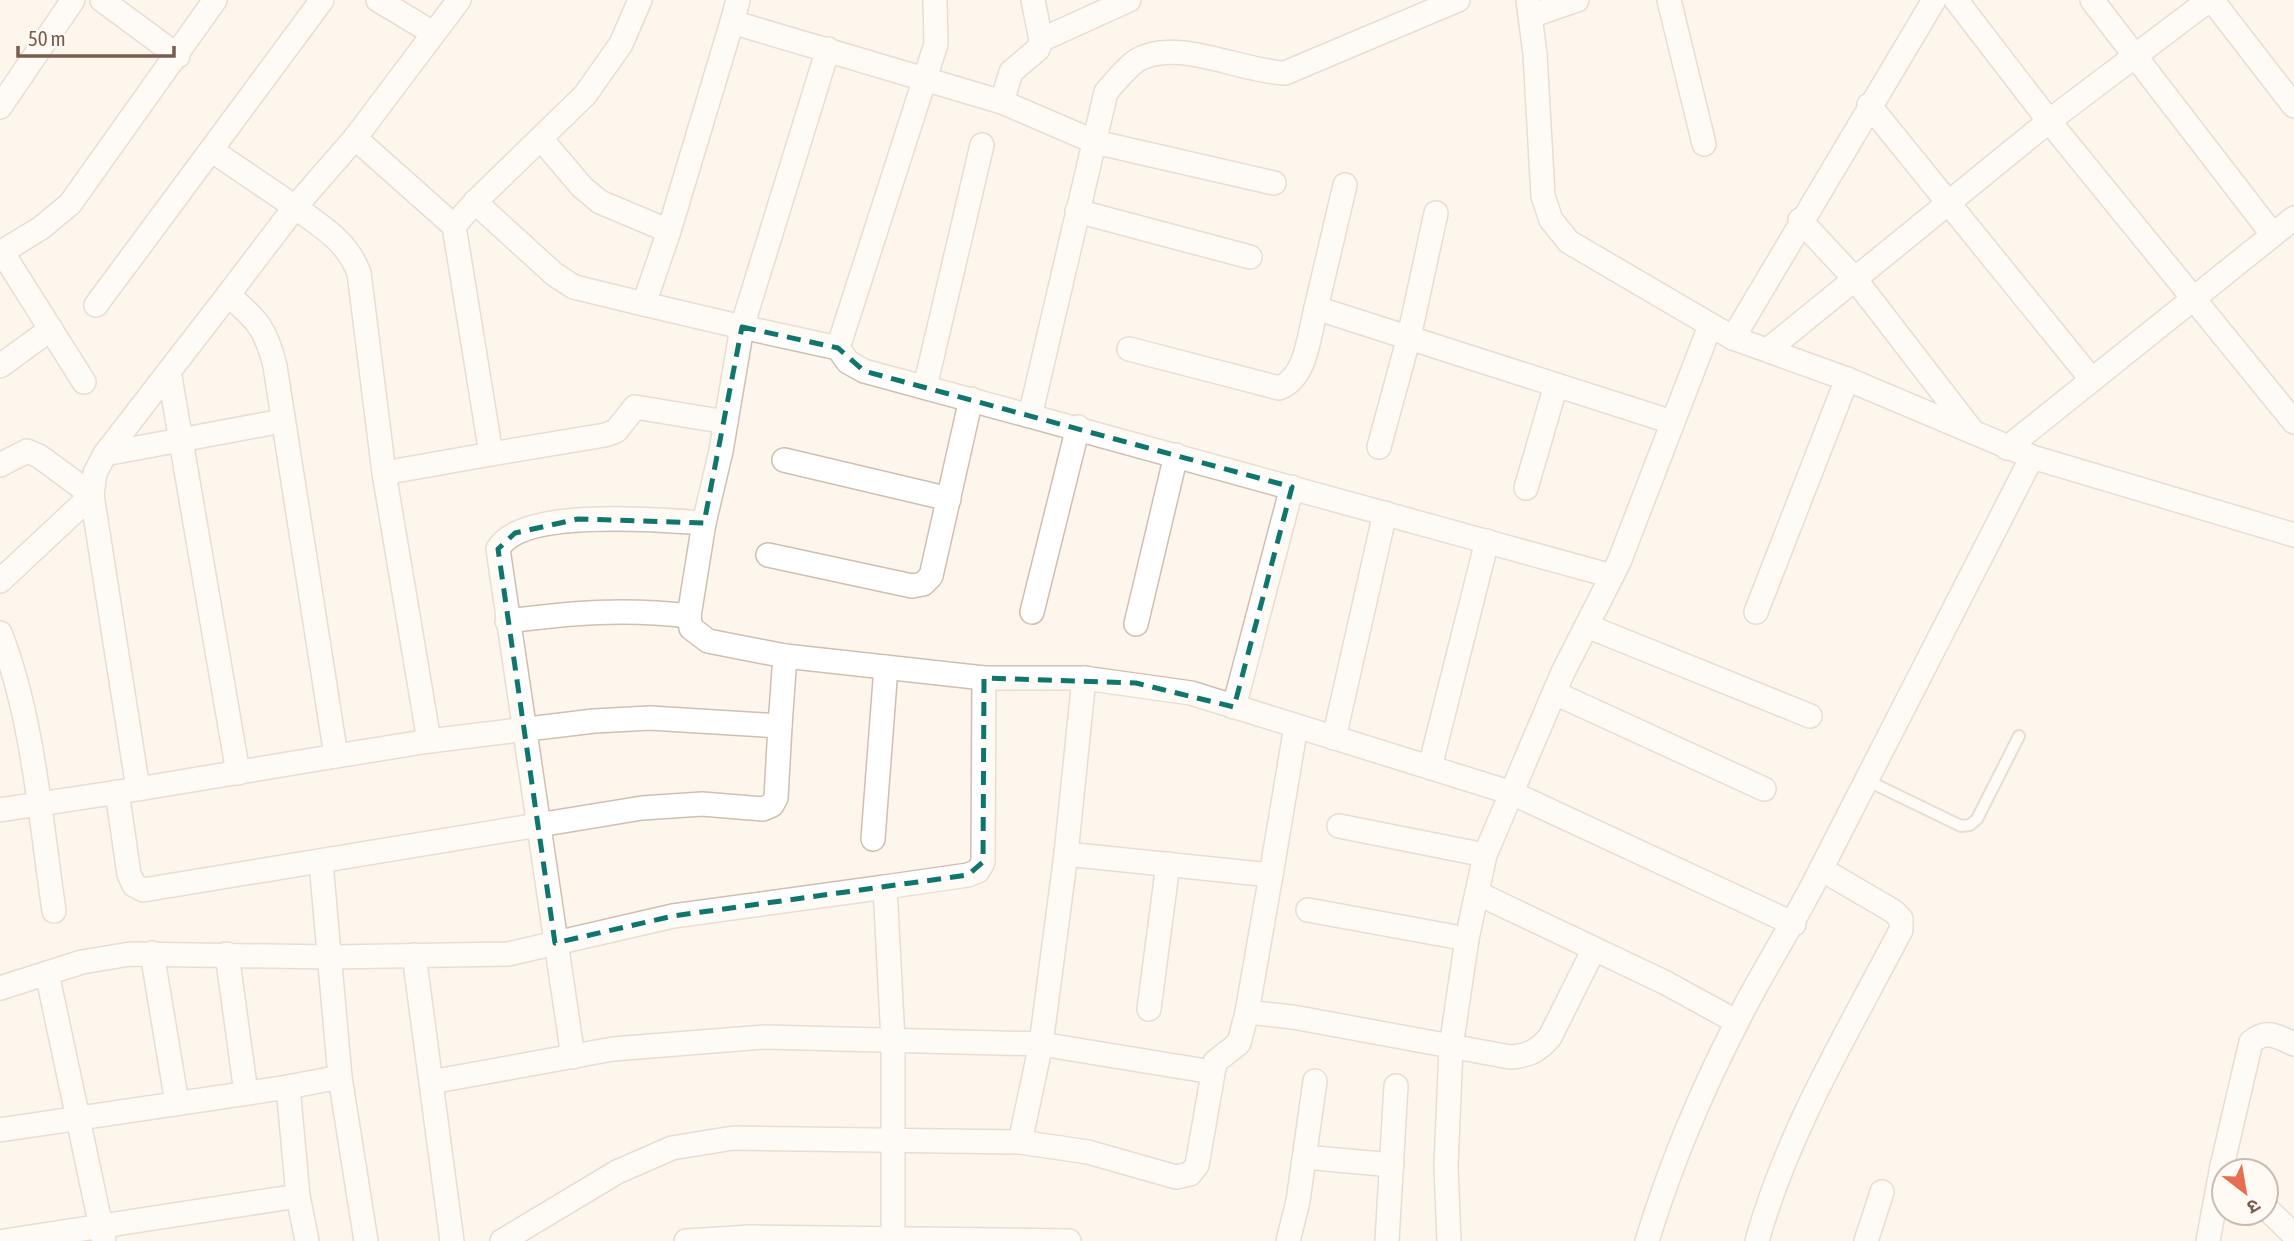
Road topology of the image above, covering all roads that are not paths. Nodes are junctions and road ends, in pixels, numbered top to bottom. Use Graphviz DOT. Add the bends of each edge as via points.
graph roads {
  1 [pos="73,0"];
  2 [pos="102,0"];
  3 [pos="215,0"];
  4 [pos="322,0"];
  5 [pos="378,0"];
  6 [pos="459,0"];
  7 [pos="640,0"];
  8 [pos="935,0"];
  9 [pos="1032,0"];
  10 [pos="1129,0"];
  11 [pos="1458,0"];
  12 [pos="1577,0"];
  13 [pos="1669,0"];
  14 [pos="1934,0"];
  15 [pos="1956,0"];
  16 [pos="2092,0"];
  17 [pos="2211,0"];
  18 [pos="1530,8"];
  19 [pos="735,11"];
  20 [pos="433,33"];
  21 [pos="1041,40"];
  22 [pos="828,49"];
  23 [pos="2136,55"];
  24 [pos="178,56"];
  25 [pos="926,79"];
  26 [pos="1002,102"];
  27 [pos="1869,105"];
  28 [pos="2294,106"];
  29 [pos="0,107"];
  30 [pos="2049,121"];
  31 [pos="355,138"];
  32 [pos="542,140"];
  33 [pos="1095,142"];
  34 [pos="1704,144"];
  35 [pos="982,145"];
  36 [pos="211,150"];
  37 [pos="1275,183"];
  38 [pos="1345,185"];
  39 [pos="475,202"];
  40 [pos="1948,203"];
  41 [pos="295,207"];
  42 [pos="1077,211"];
  43 [pos="1436,214"];
  44 [pos="2294,218"];
  45 [pos="1800,220"];
  46 [pos="454,226"];
  47 [pos="669,231"];
  48 [pos="2273,235"];
  49 [pos="1,253"];
  50 [pos="1250,257"];
  51 [pos="1855,279"];
  52 [pos="228,295"];
  53 [pos="2194,299"];
  54 [pos="644,304"];
  55 [pos="96,305"];
  56 [pos="1316,308"];
  57 [pos="1710,326"];
  58 [pos="743,327"];
  59 [pos="51,329"];
  60 [pos="1409,337"];
  61 [pos="1733,338"];
  62 [pos="838,348"];
  63 [pos="1129,349"];
  64 [pos="1769,349"];
  65 [pos="0,366"];
  66 [pos="169,371"];
  67 [pos="1847,379"];
  68 [pos="2092,380"];
  69 [pos="85,382"];
  70 [pos="1556,385"];
  71 [pos="925,387"];
  72 [pos="971,398"];
  73 [pos="1030,416"];
  74 [pos="282,421"];
  75 [pos="726,422"];
  76 [pos="1672,422"];
  77 [pos="2294,422"];
  78 [pos="1078,427"];
  79 [pos="1974,433"];
  80 [pos="181,440"];
  81 [pos="1378,447"];
  82 [pos="2007,447"];
  83 [pos="105,454"];
  84 [pos="491,454"];
  85 [pos="1176,455"];
  86 [pos="2032,457"];
  87 [pos="783,460"];
  88 [pos="0,465"];
  89 [pos="384,472"];
  90 [pos="1292,487"];
  91 [pos="1526,488"];
  92 [pos="92,495"];
  93 [pos="949,499"];
  94 [pos="1385,513"];
  95 [pos="704,523"];
  96 [pos="2294,535"];
  97 [pos="1488,541"];
  98 [pos="768,555"];
  99 [pos="1612,576"];
  100 [pos="0,581"];
  101 [pos="1032,612"];
  102 [pos="1756,612"];
  103 [pos="689,617"];
  104 [pos="507,621"];
  105 [pos="1136,624"];
  106 [pos="1587,626"];
  107 [pos="0,633"];
  108 [pos="785,656"];
  109 [pos="886,667"];
  110 [pos="7,670"];
  111 [pos="984,678"];
  112 [pos="1084,678"];
  113 [pos="1556,694"];
  114 [pos="1234,707"];
  115 [pos="1811,716"];
  116 [pos="779,726"];
  117 [pos="1296,726"];
  118 [pos="526,731"];
  119 [pos="2019,736"];
  120 [pos="1334,738"];
  121 [pos="429,741"];
  122 [pos="336,756"];
  123 [pos="1430,767"];
  124 [pos="238,773"];
  125 [pos="1866,780"];
  126 [pos="1763,789"];
  127 [pos="128,791"];
  128 [pos="1512,793"];
  129 [pos="39,805"];
  130 [pos="0,810"];
  131 [pos="540,823"];
  132 [pos="1339,826"];
  133 [pos="873,839"];
  134 [pos="1066,854"];
  135 [pos="1485,855"];
  136 [pos="321,863"];
  137 [pos="1168,864"];
  138 [pos="1821,869"];
  139 [pos="1271,875"];
  140 [pos="885,887"];
  141 [pos="1477,893"];
  142 [pos="1308,910"];
  143 [pos="54,911"];
  144 [pos="1794,924"];
  145 [pos="1467,939"];
  146 [pos="555,943"];
  147 [pos="1594,949"];
  148 [pos="152,953"];
  149 [pos="226,954"];
  150 [pos="414,955"];
  151 [pos="331,957"];
  152 [pos="47,973"];
  153 [pos="0,988"];
  154 [pos="1149,1009"];
  155 [pos="1247,1012"];
  156 [pos="1737,1022"];
  157 [pos="893,1041"];
  158 [pos="1041,1044"];
  159 [pos="2294,1044"];
  160 [pos="1451,1047"];
  161 [pos="573,1057"];
  162 [pos="1212,1072"];
  163 [pos="340,1077"];
  164 [pos="1315,1081"];
  165 [pos="431,1082"];
  166 [pos="1396,1086"];
  167 [pos="288,1087"];
  168 [pos="246,1093"];
  169 [pos="177,1103"];
  170 [pos="80,1117"];
  171 [pos="0,1130"];
  172 [pos="895,1140"];
  173 [pos="1020,1142"];
  174 [pos="1305,1157"];
  175 [pos="2227,1157"];
  176 [pos="1392,1165"];
  177 [pos="1882,1192"];
  178 [pos="298,1196"];
  179 [pos="2280,1222"];
  180 [pos="102,1234"];
  181 [pos="2294,1235"];
  182 [pos="893,1238"];
  183 [pos="750,1239"];
  184 [pos="865,1239"];
  185 [pos="968,1240"];
  186 [pos="4,1241"];
  187 [pos="307,1241"];
  188 [pos="366,1241"];
  189 [pos="452,1241"];
  190 [pos="502,1241"];
  191 [pos="685,1241"];
  192 [pos="1069,1241"];
  193 [pos="1288,1241"];
  194 [pos="1387,1241"];
  195 [pos="1449,1241"];
  196 [pos="1647,1241"];
  197 [pos="1757,1241"];
  198 [pos="1866,1241"];
  1 -- 29 [label="street"];
  2 -- 24 [label="street"];
  3 -- 24 [label="street"];
  4 -- 36 [label="street"];
  5 -- 20 [label="street"];
  6 -- 20 [label="street"];
  7 -- 32 [label="street" via="621,44 585,95"];
  8 -- 25 [label="street" via="936,44"];
  9 -- 21 [label="street"];
  10 -- 21 [label="street"];
  11 -- 33 [label="street" via="1285,74 1178,51 1138,60 1106,92"];
  12 -- 18 [label="street"];
  13 -- 34 [label="street"];
  14 -- 27 [label="street"];
  15 -- 30 [label="street"];
  16 -- 23 [label="street"];
  17 -- 23 [label="street"];
  17 -- 28 [label="street"];
  18 -- 57 [label="street" via="1543,196 1551,220 1569,242"];
  19 -- 22 [label="street"];
  19 -- 47 [label="street"];
  20 -- 31 [label="street"];
  21 -- 26 [label="street" via="1038,49 1011,72"];
  22 -- 25 [label="street"];
  22 -- 58 [label="street"];
  23 -- 30 [label="street"];
  23 -- 48 [label="street"];
  24 -- 49 [label="street" via="70,204"];
  25 -- 26 [label="street"];
  25 -- 62 [label="street"];
  26 -- 33 [label="street"];
  27 -- 40 [label="street"];
  27 -- 45 [label="street"];
  30 -- 40 [label="street"];
  30 -- 53 [label="street"];
  31 -- 41 [label="street"];
  31 -- 46 [label="street"];
  32 -- 39 [label="street"];
  32 -- 47 [label="street" via="600,202"];
  33 -- 37 [label="street"];
  33 -- 42 [label="street"];
  35 -- 71 [label="street"];
  36 -- 41 [label="street"];
  36 -- 55 [label="street"];
  38 -- 56 [label="street"];
  39 -- 46 [label="street"];
  39 -- 54 [label="street" via="564,281"];
  40 -- 51 [label="street"];
  40 -- 68 [label="street"];
  41 -- 52 [label="street"];
  41 -- 89 [label="street" via="338,238 352,254 359,272"];
  42 -- 50 [label="street"];
  42 -- 73 [label="street"];
  43 -- 60 [label="street"];
  44 -- 48 [label="street"];
  45 -- 51 [label="street"];
  45 -- 61 [label="street"];
  46 -- 84 [label="street"];
  47 -- 54 [label="street"];
  48 -- 53 [label="street"];
  49 -- 59 [label="street"];
  51 -- 64 [label="street"];
  51 -- 79 [label="street"];
  52 -- 66 [label="street"];
  52 -- 74 [label="street" via="255,317 268,337"];
  53 -- 68 [label="street"];
  53 -- 77 [label="street"];
  54 -- 58 [label="street"];
  56 -- 60 [label="street"];
  56 -- 63 [label="street" via="1298,374 1279,388"];
  57 -- 61 [label="street"];
  57 -- 76 [label="street"];
  58 -- 62 [label="street"];
  58 -- 75 [label="street"];
  59 -- 65 [label="street"];
  59 -- 69 [label="street"];
  60 -- 70 [label="street"];
  60 -- 81 [label="street"];
  61 -- 64 [label="street"];
  62 -- 71 [label="street" via="848,362 864,371"];
  64 -- 67 [label="street"];
  66 -- 80 [label="street"];
  66 -- 83 [label="street"];
  67 -- 79 [label="street"];
  67 -- 102 [label="street"];
  68 -- 82 [label="street"];
  70 -- 76 [label="street"];
  70 -- 91 [label="street"];
  71 -- 72 [label="street"];
  72 -- 73 [label="street"];
  72 -- 93 [label="street"];
  73 -- 78 [label="street"];
  74 -- 80 [label="street"];
  74 -- 122 [label="street"];
  75 -- 84 [label="street" via="635,407 616,431 605,435"];
  75 -- 95 [label="street"];
  76 -- 99 [label="street"];
  78 -- 85 [label="street"];
  78 -- 101 [label="street"];
  79 -- 82 [label="street"];
  80 -- 83 [label="street"];
  80 -- 124 [label="street"];
  82 -- 86 [label="street"];
  83 -- 92 [label="street" via="94,473"];
  84 -- 89 [label="street"];
  85 -- 90 [label="street"];
  85 -- 105 [label="street"];
  86 -- 96 [label="street"];
  86 -- 125 [label="street"];
  87 -- 93 [label="street"];
  88 -- 92 [label="street" via="27,451"];
  89 -- 121 [label="street"];
  90 -- 94 [label="street"];
  90 -- 114 [label="street"];
  92 -- 100 [label="street"];
  92 -- 127 [label="street"];
  93 -- 98 [label="street" via="931,576 923,584 912,586"];
  94 -- 97 [label="street"];
  94 -- 120 [label="street"];
  95 -- 103 [label="street"];
  95 -- 104 [label="street" via="578,519 515,533 498,549"];
  97 -- 99 [label="street"];
  97 -- 123 [label="street"];
  99 -- 106 [label="street"];
  103 -- 104 [label="street" via="639,610"];
  103 -- 108 [label="street" via="691,628 708,641"];
  104 -- 118 [label="street"];
  106 -- 113 [label="street"];
  106 -- 115 [label="street"];
  107 -- 110 [label="street"];
  108 -- 109 [label="street"];
  108 -- 116 [label="street"];
  109 -- 111 [label="street"];
  109 -- 133 [label="street"];
  110 -- 129 [label="street"];
  111 -- 112 [label="street"];
  111 -- 140 [label="street" via="984,862 968,875"];
  112 -- 114 [label="street" via="1191,693"];
  112 -- 134 [label="street"];
  113 -- 126 [label="street"];
  113 -- 128 [label="street"];
  114 -- 117 [label="street"];
  116 -- 118 [label="street" via="650,718"];
  116 -- 131 [label="street" via="772,806 642,808"];
  117 -- 120 [label="street"];
  117 -- 139 [label="street"];
  118 -- 121 [label="street"];
  118 -- 131 [label="street"];
  119 -- 125 [label="lane" via="1970,825 1961,826"];
  120 -- 123 [label="street"];
  121 -- 122 [label="street"];
  122 -- 124 [label="street"];
  123 -- 128 [label="street"];
  124 -- 127 [label="street"];
  125 -- 138 [label="street"];
  127 -- 129 [label="street"];
  127 -- 136 [label="street" via="129,874 143,890"];
  128 -- 135 [label="street"];
  128 -- 144 [label="street"];
  129 -- 130 [label="street"];
  129 -- 143 [label="street"];
  131 -- 136 [label="street"];
  131 -- 146 [label="street"];
  132 -- 135 [label="street"];
  134 -- 137 [label="street"];
  134 -- 158 [label="street"];
  135 -- 141 [label="street"];
  136 -- 151 [label="street"];
  137 -- 139 [label="street"];
  137 -- 154 [label="street"];
  138 -- 144 [label="street"];
  138 -- 197 [label="street" via="1893,911 1901,919 1901,930 1807,1107"];
  139 -- 155 [label="street"];
  140 -- 146 [label="street" via="673,916"];
  140 -- 157 [label="street"];
  141 -- 145 [label="street"];
  141 -- 147 [label="street"];
  142 -- 145 [label="street"];
  144 -- 156 [label="street"];
  145 -- 160 [label="street"];
  146 -- 150 [label="street" via="508,954"];
  146 -- 161 [label="street"];
  147 -- 156 [label="street"];
  147 -- 160 [label="street" via="1540,1049 1510,1056"];
  148 -- 149 [label="street"];
  148 -- 152 [label="street" via="82,962"];
  148 -- 169 [label="street"];
  149 -- 151 [label="street"];
  149 -- 168 [label="street"];
  150 -- 151 [label="street"];
  150 -- 165 [label="street"];
  151 -- 163 [label="street"];
  152 -- 153 [label="street"];
  152 -- 170 [label="street"];
  155 -- 160 [label="street"];
  155 -- 162 [label="street" via="1239,1043 1222,1054"];
  156 -- 196 [label="street" via="1668,1172"];
  157 -- 158 [label="street"];
  157 -- 161 [label="street" via="727,1039"];
  157 -- 172 [label="street"];
  158 -- 162 [label="street"];
  158 -- 173 [label="street"];
  159 -- 175 [label="street" via="2270,1033 2251,1042"];
  160 -- 195 [label="street" via="1446,1166"];
  161 -- 165 [label="street"];
  162 -- 173 [label="street" via="1197,1165 1190,1174 1176,1177 1088,1152"];
  163 -- 167 [label="street"];
  163 -- 188 [label="street"];
  164 -- 174 [label="street"];
  165 -- 189 [label="street"];
  166 -- 176 [label="street"];
  167 -- 168 [label="street"];
  167 -- 178 [label="street"];
  168 -- 169 [label="street"];
  169 -- 170 [label="street"];
  170 -- 171 [label="street"];
  170 -- 180 [label="street"];
  172 -- 173 [label="street"];
  172 -- 182 [label="street"];
  172 -- 190 [label="street" via="733,1138 673,1148 617,1172"];
  174 -- 176 [label="street"];
  174 -- 193 [label="street"];
  176 -- 194 [label="street"];
  177 -- 198 [label="street"];
  178 -- 180 [label="street"];
  178 -- 187 [label="street"];
  179 -- 181 [label="street"];
  180 -- 186 [label="street"];
  182 -- 184 [label="street"];
  182 -- 185 [label="street"];
  183 -- 184 [label="street"];
  183 -- 191 [label="street"];
  185 -- 192 [label="street"];
}
